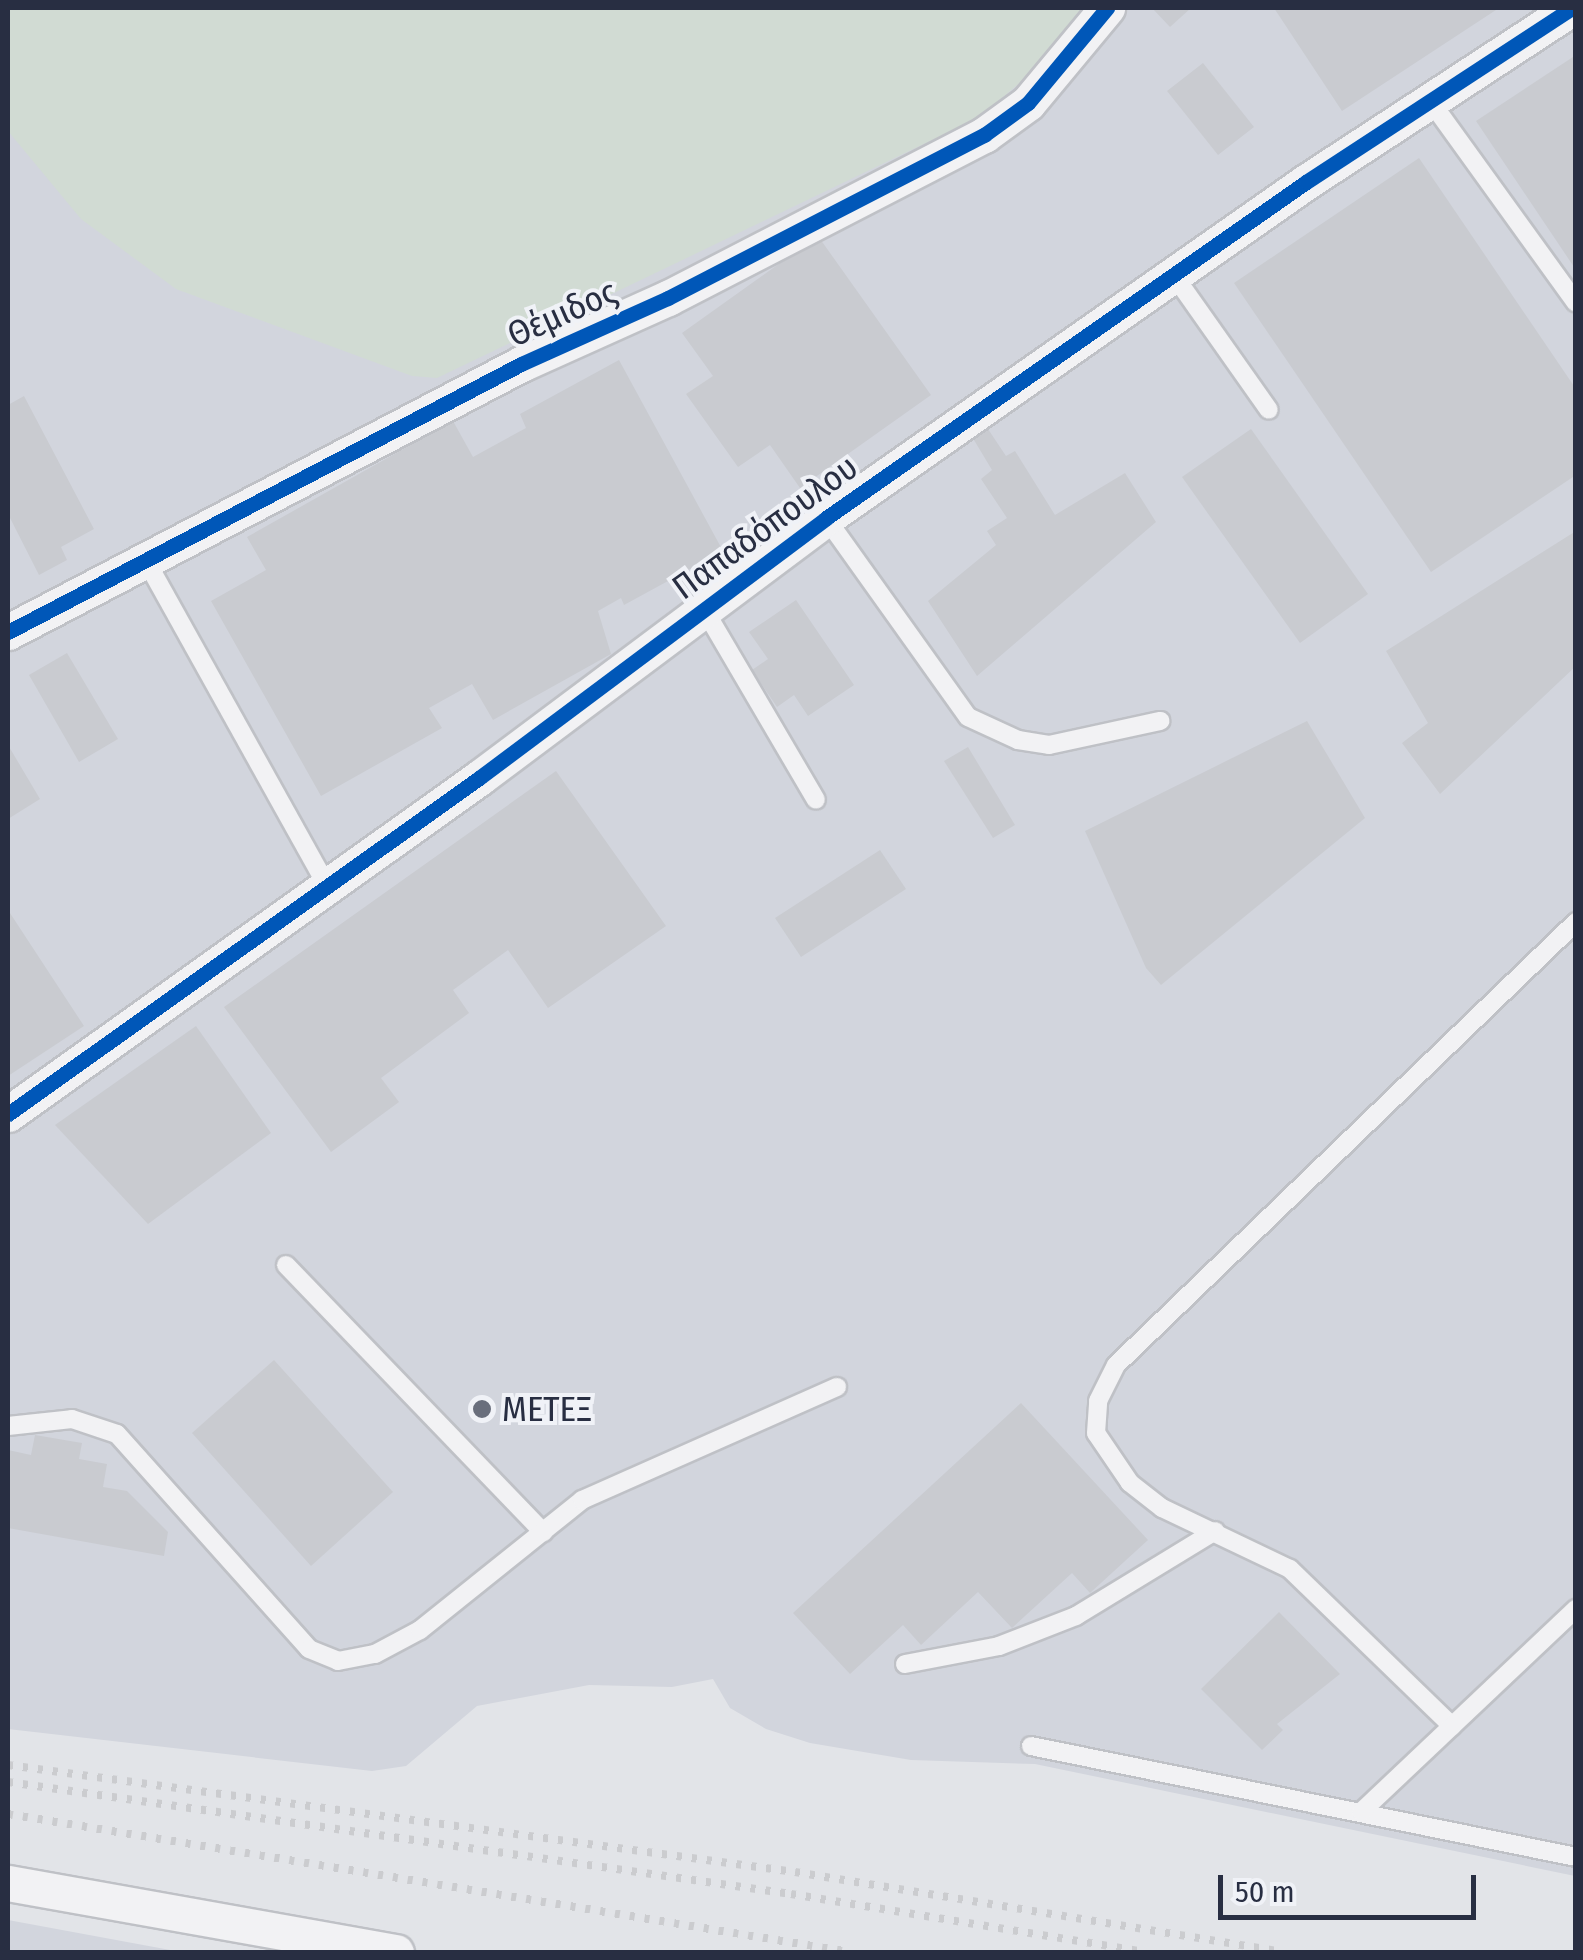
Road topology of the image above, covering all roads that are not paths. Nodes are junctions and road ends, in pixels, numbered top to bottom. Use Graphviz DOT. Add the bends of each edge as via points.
graph roads {
  1 [pos="1108,8"];
  2 [pos="1572,8"];
  3 [pos="1429,99"];
  4 [pos="1173,274"];
  5 [pos="1576,304"];
  6 [pos="1270,410"];
  7 [pos="826,518"];
  8 [pos="144,557"];
  9 [pos="704,609"];
  10 [pos="8,632"];
  11 [pos="1160,721"];
  12 [pos="816,800"];
  13 [pos="328,888"];
  14 [pos="1576,922"];
  15 [pos="8,1114"];
  16 [pos="286,1265"];
  17 [pos="837,1386"];
  18 [pos="8,1426"];
  19 [pos="1215,1531"];
  20 [pos="543,1532"];
  21 [pos="1576,1609"];
  22 [pos="906,1664"];
  23 [pos="1452,1726"];
  24 [pos="1030,1746"];
  25 [pos="1361,1812"];
  26 [pos="1576,1857"];
  27 [pos="8,1883"];
  28 [pos="396,1952"];
  1 -- 8 [label="street, Θέμιδος" via="1028,103 984,135"];
  2 -- 3 [label="street, Παπαδόπουλου"];
  3 -- 4 [label="street, Παπαδόπουλου"];
  3 -- 5 [label="lane"];
  4 -- 6 [label="lane"];
  4 -- 7 [label="street, Παπαδόπουλου"];
  7 -- 9 [label="street, Παπαδόπουλου"];
  7 -- 11 [label="lane" via="968,717 1018,740 1048,745"];
  8 -- 10 [label="street, Θέμιδος"];
  8 -- 13 [label="lane"];
  9 -- 12 [label="lane"];
  9 -- 13 [label="street, Παπαδόπουλου"];
  13 -- 15 [label="street, Παπαδόπουλου"];
  14 -- 19 [label="lane" via="1116,1364 1098,1402 1096,1433 1108,1460 1162,1508"];
  16 -- 20 [label="lane"];
  17 -- 20 [label="lane" via="582,1500"];
  18 -- 20 [label="lane" via="72,1419 117,1434 323,1659 354,1660 399,1642 472,1594"];
  19 -- 22 [label="lane" via="1076,1616 998,1646"];
  19 -- 23 [label="lane" via="1290,1569"];
  21 -- 23 [label="lane"];
  23 -- 25 [label="lane"];
  24 -- 25 [label="lane"];
  25 -- 26 [label="lane"];
  27 -- 28 [label="street"];
}
